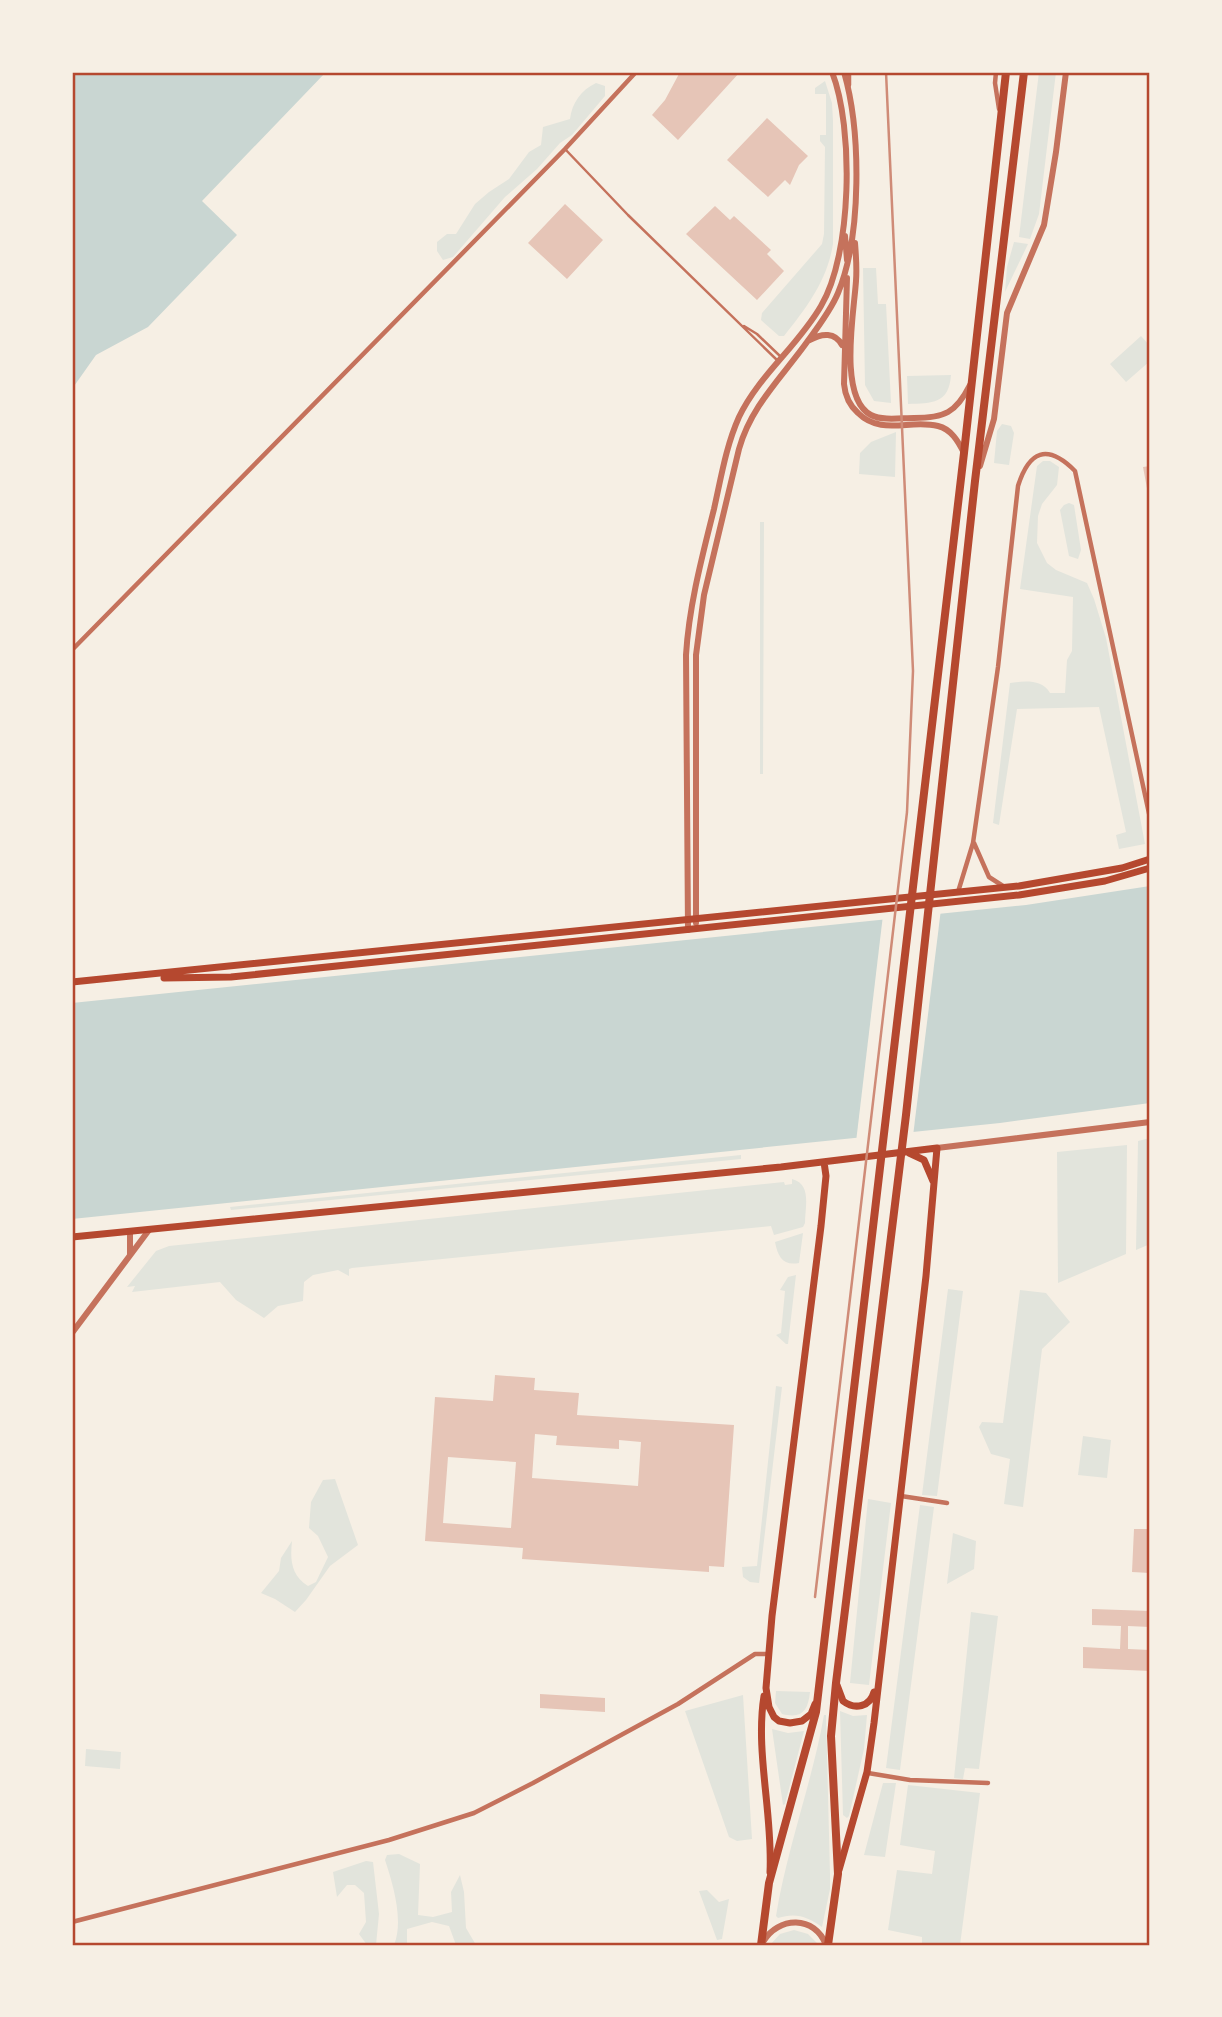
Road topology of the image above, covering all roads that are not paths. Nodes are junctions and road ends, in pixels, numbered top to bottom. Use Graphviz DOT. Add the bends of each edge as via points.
graph roads {
  1 [pos="636,72"];
  2 [pos="832,72"];
  3 [pos="844,72"];
  4 [pos="849,72"];
  5 [pos="996,72"];
  6 [pos="1006,72"];
  7 [pos="1024,72"];
  8 [pos="1066,72"];
  9 [pos="849,93"];
  10 [pos="1000,116"];
  11 [pos="565,149"];
  12 [pos="844,224"];
  13 [pos="855,234"];
  14 [pos="848,266"];
  15 [pos="836,299"];
  16 [pos="845,300"];
  17 [pos="822,304"];
  18 [pos="852,313"];
  19 [pos="806,344"];
  20 [pos="844,352"];
  21 [pos="780,359"];
  22 [pos="972,382"];
  23 [pos="964,453"];
  24 [pos="975,481"];
  25 [pos="72,650"];
  26 [pos="1150,818"];
  27 [pos="973,842"];
  28 [pos="1150,859"];
  29 [pos="1150,868"];
  30 [pos="1005,887"];
  31 [pos="958,892"];
  32 [pos="696,920"];
  33 [pos="687,921"];
  34 [pos="697,929"];
  35 [pos="688,930"];
  36 [pos="102,979"];
  37 [pos="72,982"];
  38 [pos="1150,1122"];
  39 [pos="937,1148"];
  40 [pos="905,1152"];
  41 [pos="824,1162"];
  42 [pos="934,1184"];
  43 [pos="149,1230"];
  44 [pos="130,1231"];
  45 [pos="72,1237"];
  46 [pos="129,1256"];
  47 [pos="72,1334"];
  48 [pos="900,1496"];
  49 [pos="947,1503"];
  50 [pos="769,1654"];
  51 [pos="877,1681"];
  52 [pos="836,1683"];
  53 [pos="766,1688"];
  54 [pos="817,1701"];
  55 [pos="867,1772"];
  56 [pos="988,1783"];
  57 [pos="838,1874"];
  58 [pos="769,1884"];
  59 [pos="72,1922"];
  60 [pos="761,1945"];
  61 [pos="827,1945"];
  1 -- 11 [label="street"];
  2 -- 12 [label="street" via="846,155"];
  3 -- 9 [label="street"];
  4 -- 9 [label="street"];
  5 -- 10 [label="street"];
  6 -- 10 [label="main road"];
  7 -- 24 [label="main road"];
  8 -- 24 [label="street" via="1044,225 1007,313 993,419"];
  9 -- 13 [label="street"];
  10 -- 22 [label="main road"];
  11 -- 21 [label="lane"];
  11 -- 25 [label="street"];
  12 -- 14 [label="street"];
  12 -- 17 [label="street" via="835,272"];
  13 -- 14 [label="street"];
  13 -- 18 [label="street"];
  14 -- 15 [label="street"];
  14 -- 16 [label="street"];
  15 -- 16 [label="street"];
  15 -- 17 [label="street"];
  15 -- 19 [label="street"];
  16 -- 18 [label="street"];
  16 -- 20 [label="street"];
  17 -- 21 [label="street"];
  18 -- 22 [label="street" via="853,386 859,403 871,415 941,416 963,400"];
  19 -- 20 [label="street" via="817,336 831,335"];
  19 -- 32 [label="street" via="761,401 741,443 702,606 696,655"];
  20 -- 23 [label="street" via="845,394 859,414 873,424 940,426 955,436"];
  21 -- 33 [label="street" via="751,396 730,440 690,615 686,655"];
  22 -- 23 [label="main road"];
  23 -- 54 [label="main road"];
  24 -- 52 [label="main road" via="906,1115"];
  26 -- 27 [label="street" via="1075,471 1054,455 1044,454 1031,458 1018,486"];
  27 -- 30 [label="street" via="989,877"];
  27 -- 31 [label="street"];
  28 -- 30 [label="main road" via="1093,874"];
  29 -- 34 [label="main road" via="1042,892"];
  30 -- 31 [label="main road"];
  31 -- 32 [label="main road"];
  32 -- 33 [label="main road"];
  32 -- 34 [label="street"];
  33 -- 35 [label="street"];
  33 -- 36 [label="main road"];
  34 -- 35 [label="main road"];
  35 -- 36 [label="main road" via="231,977"];
  36 -- 37 [label="main road"];
  38 -- 39 [label="street"];
  39 -- 40 [label="main road"];
  39 -- 42 [label="main road"];
  40 -- 41 [label="main road"];
  40 -- 42 [label="main road" via="924,1160"];
  41 -- 43 [label="main road"];
  41 -- 50 [label="main road" via="817,1264"];
  42 -- 48 [label="main road"];
  43 -- 44 [label="main road"];
  43 -- 46 [label="street"];
  44 -- 45 [label="main road"];
  44 -- 46 [label="street"];
  46 -- 47 [label="street"];
  48 -- 49 [label="street"];
  48 -- 51 [label="main road"];
  50 -- 53 [label="main road"];
  50 -- 59 [label="street" via="755,1654 678,1704 474,1813 389,1840"];
  51 -- 52 [label="main road" via="870,1702 858,1707 843,1701"];
  51 -- 55 [label="main road"];
  52 -- 57 [label="main road" via="831,1736"];
  53 -- 54 [label="main road" via="772,1714 785,1722 806,1719"];
  53 -- 58 [label="main road" via="761,1718 772,1844"];
  54 -- 58 [label="main road"];
  55 -- 56 [label="street" via="910,1780"];
  55 -- 57 [label="main road"];
  57 -- 61 [label="main road"];
  58 -- 60 [label="main road"];
  60 -- 61 [label="street" via="776,1927 796,1922 814,1928"];
}
